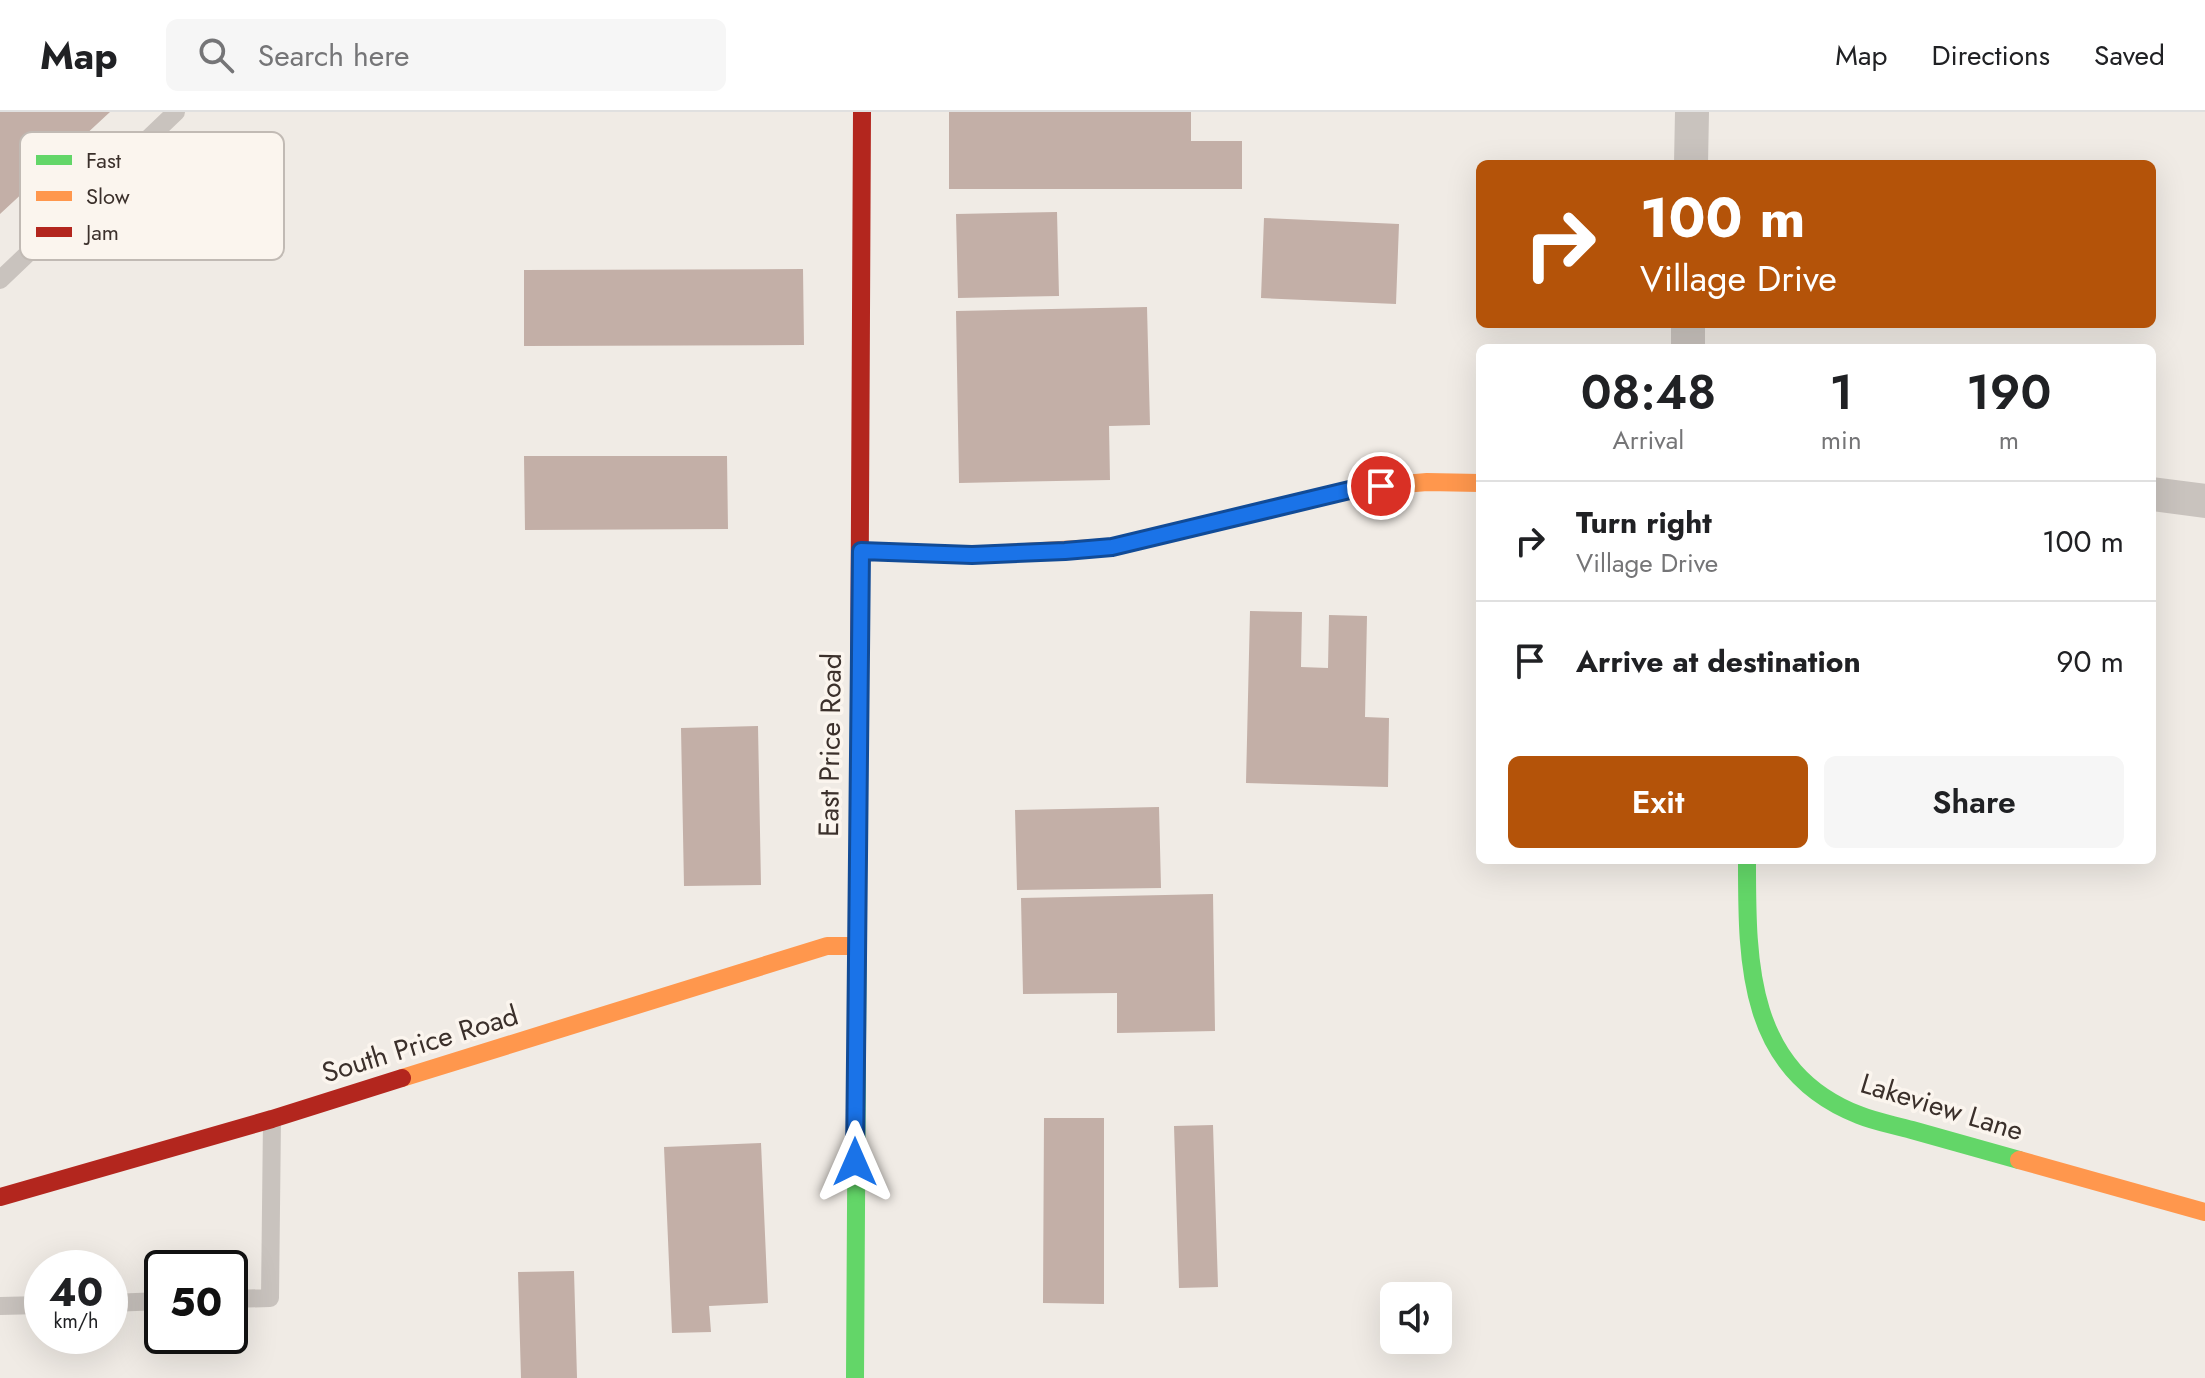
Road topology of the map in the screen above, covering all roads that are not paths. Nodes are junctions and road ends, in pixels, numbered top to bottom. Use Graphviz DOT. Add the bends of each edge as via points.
graph roads {
  1 [pos="176,112"];
  2 [pos="862,112"];
  3 [pos="1692,112"];
  4 [pos="155,132"];
  5 [pos="1691,160"];
  6 [pos="21,260"];
  7 [pos="0,280"];
  8 [pos="1476,483"];
  9 [pos="2156,495"];
  10 [pos="2205,501"];
  11 [pos="861,551"];
  12 [pos="1747,864"];
  13 [pos="855,946"];
  14 [pos="272,1119"];
  15 [pos="0,1197"];
  16 [pos="2205,1212"];
  17 [pos="248,1299"];
  18 [pos="24,1305"];
  19 [pos="0,1306"];
  20 [pos="855,1378"];
  1 -- 4 [label="lane"];
  2 -- 11 [label="street, East Price Road"];
  3 -- 5 [label="street"];
  6 -- 7 [label="lane"];
  8 -- 11 [label="street" via="1358,488 1112,547 972,555"];
  9 -- 10 [label="street"];
  11 -- 13 [label="street, East Price Road"];
  12 -- 16 [label="street, Lakeview Lane" via="1748,948 1755,998 1770,1040 1793,1072 1822,1095 1858,1115"];
  13 -- 14 [label="street, South Price Road" via="827,946"];
  13 -- 20 [label="street, East Price Road"];
  14 -- 15 [label="street, South Price Road"];
  14 -- 17 [label="lane" via="270,1298"];
  18 -- 19 [label="lane"];
}
